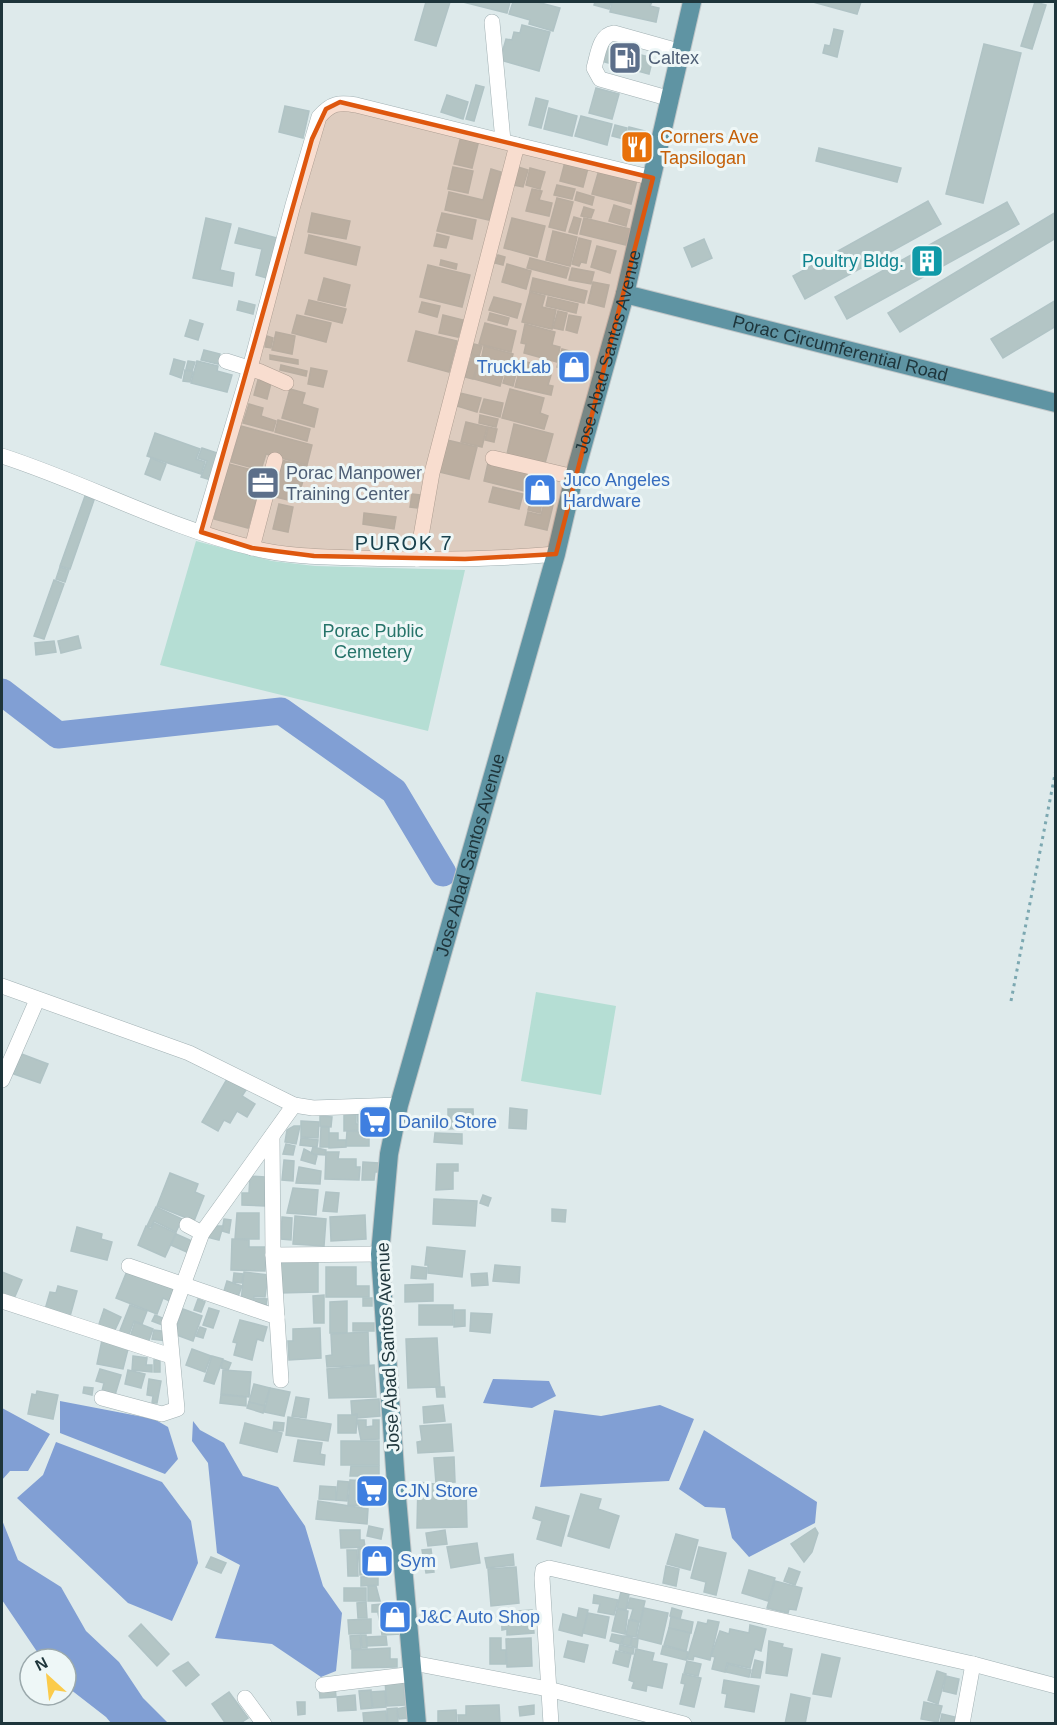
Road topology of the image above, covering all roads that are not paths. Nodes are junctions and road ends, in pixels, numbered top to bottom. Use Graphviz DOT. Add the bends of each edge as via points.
graph roads {
  1 [pos="692,2"];
  2 [pos="492,22"];
  3 [pos="682,52"];
  4 [pos="671,99"];
  5 [pos="510,143"];
  6 [pos="654,178"];
  7 [pos="625,294"];
  8 [pos="226,361"];
  9 [pos="250,368"];
  10 [pos="286,383"];
  11 [pos="1056,403"];
  12 [pos="2,456"];
  13 [pos="493,458"];
  14 [pos="275,459"];
  15 [pos="574,477"];
  16 [pos="201,532"];
  17 [pos="252,548"];
  18 [pos="556,554"];
  19 [pos="417,559"];
  20 [pos="2,986"];
  21 [pos="37,1000"];
  22 [pos="2,1080"];
  23 [pos="294,1105"];
  24 [pos="399,1105"];
  25 [pos="272,1136"];
  26 [pos="187,1225"];
  27 [pos="202,1233"];
  28 [pos="380,1254"];
  29 [pos="273,1255"];
  30 [pos="129,1266"];
  31 [pos="184,1285"];
  32 [pos="2,1301"];
  33 [pos="277,1317"];
  34 [pos="171,1356"];
  35 [pos="280,1380"];
  36 [pos="102,1398"];
  37 [pos="973,1665"];
  38 [pos="413,1669"];
  39 [pos="323,1685"];
  40 [pos="1056,1686"];
  41 [pos="548,1689"];
  42 [pos="245,1698"];
  43 [pos="264,1724"];
  44 [pos="417,1724"];
  45 [pos="550,1724"];
  46 [pos="684,1724"];
  47 [pos="962,1724"];
  1 -- 3 [label="main road, Jose Abad Santos Avenue"];
  2 -- 5 [label="street"];
  3 -- 4 [label="main road, Jose Abad Santos Avenue"];
  3 -- 4 [label="street" via="608,34 594,68 600,80"];
  4 -- 6 [label="main road, Jose Abad Santos Avenue"];
  5 -- 6 [label="street"];
  5 -- 9 [label="street" via="340,102 326,109 312,139"];
  5 -- 19 [label="street" via="432,473"];
  6 -- 7 [label="main road, Jose Abad Santos Avenue"];
  7 -- 11 [label="main road, Porac Circumferential Road"];
  7 -- 15 [label="main road, Jose Abad Santos Avenue"];
  8 -- 9 [label="street"];
  9 -- 10 [label="street"];
  9 -- 16 [label="street"];
  12 -- 16 [label="street"];
  13 -- 15 [label="street"];
  14 -- 17 [label="street"];
  15 -- 18 [label="main road, Jose Abad Santos Avenue"];
  16 -- 17 [label="street"];
  17 -- 19 [label="street" via="314,556"];
  18 -- 19 [label="street"];
  18 -- 24 [label="main road, Jose Abad Santos Avenue"];
  20 -- 21 [label="street"];
  21 -- 22 [label="street"];
  21 -- 23 [label="street" via="189,1053"];
  23 -- 24 [label="street"];
  23 -- 25 [label="street"];
  24 -- 28 [label="main road, Jose Abad Santos Avenue" via="389,1154"];
  25 -- 27 [label="street"];
  25 -- 29 [label="street"];
  26 -- 27 [label="street"];
  27 -- 31 [label="street"];
  28 -- 29 [label="street"];
  28 -- 38 [label="main road, Jose Abad Santos Avenue"];
  29 -- 33 [label="street"];
  30 -- 31 [label="street"];
  31 -- 33 [label="street"];
  31 -- 34 [label="street" via="169,1323"];
  32 -- 34 [label="street"];
  33 -- 35 [label="street"];
  34 -- 36 [label="street" via="178,1401 174,1412 162,1414"];
  37 -- 40 [label="street"];
  37 -- 41 [label="street" via="549,1568 543,1570 542,1578"];
  37 -- 47 [label="street"];
  38 -- 39 [label="street"];
  38 -- 41 [label="street"];
  38 -- 44 [label="main road, Jose Abad Santos Avenue"];
  41 -- 45 [label="street"];
  41 -- 46 [label="street"];
  42 -- 43 [label="street"];
}
